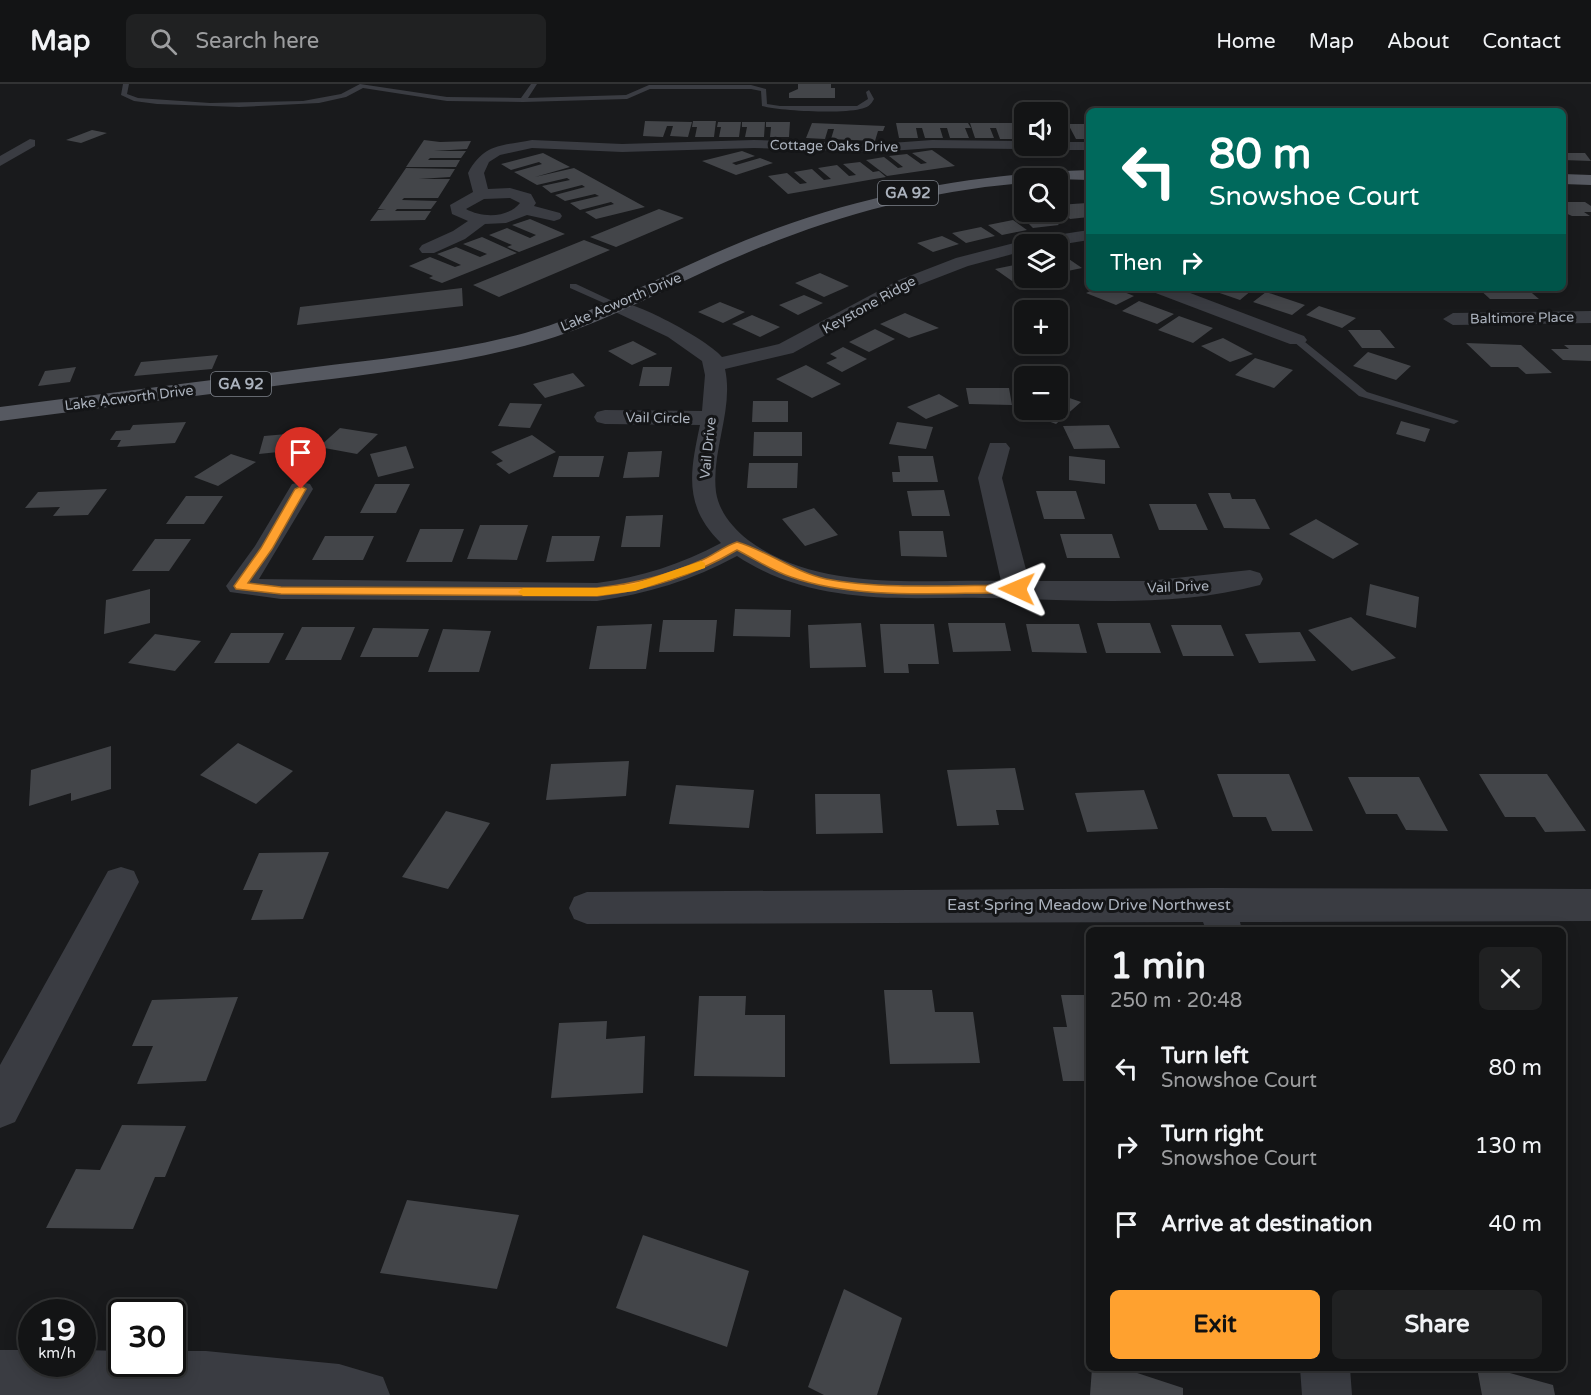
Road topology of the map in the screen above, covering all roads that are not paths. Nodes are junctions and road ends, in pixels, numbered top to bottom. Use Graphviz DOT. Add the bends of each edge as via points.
graph roads {
  1 [pos="126,84"];
  2 [pos="534,84"];
  3 [pos="364,85"];
  4 [pos="637,88"];
  5 [pos="869,92"];
  6 [pos="523,100"];
  7 [pos="30,143"];
  8 [pos="1014,145"];
  9 [pos="1068,146"];
  10 [pos="1086,146"];
  11 [pos="0,162"];
  12 [pos="1086,175"];
  13 [pos="1566,179"];
  14 [pos="1591,180"];
  15 [pos="481,194"];
  16 [pos="524,209"];
  17 [pos="554,216"];
  18 [pos="481,219"];
  19 [pos="1086,238"];
  20 [pos="1068,240"];
  21 [pos="428,249"];
  22 [pos="1014,249"];
  23 [pos="573,286"];
  24 [pos="1168,291"];
  25 [pos="618,306"];
  26 [pos="1591,317"];
  27 [pos="1453,319"];
  28 [pos="1297,340"];
  29 [pos="714,365"];
  30 [pos="0,414"];
  31 [pos="605,417"];
  32 [pos="711,418"];
  33 [pos="1454,421"];
  34 [pos="998,448"];
  35 [pos="301,489"];
  36 [pos="737,545"];
  37 [pos="1251,579"];
  38 [pos="1017,589"];
  39 [pos="122,882"];
  40 [pos="1591,905"];
  41 [pos="587,908"];
  42 [pos="1220,917"];
  43 [pos="0,1107"];
  44 [pos="1325,1371"];
  45 [pos="0,1375"];
  46 [pos="365,1395"];
  47 [pos="1327,1395"];
  1 -- 3 [label="lane" via="124,95 142,101 250,104 321,100"];
  2 -- 6 [label="lane"];
  3 -- 6 [label="lane" via="447,99"];
  4 -- 5 [label="lane" via="751,87 764,90 767,106 846,109 868,104"];
  4 -- 6 [label="lane" via="627,98 610,100"];
  7 -- 11 [label="street"];
  8 -- 15 [label="street, Cottage Oaks Drive" via="872,148 818,160 783,156 750,144 513,147 483,159 476,173"];
  9 -- 10 [label="street"];
  12 -- 25 [label="main road, Lake Acworth Drive / GA 92" via="959,183 873,202 736,251"];
  13 -- 14 [label="main road"];
  15 -- 16 [label="street" via="502,192 522,196 528,203"];
  15 -- 18 [label="street" via="462,201 458,211"];
  16 -- 17 [label="street"];
  16 -- 18 [label="street" via="503,217"];
  18 -- 21 [label="street" via="459,235"];
  19 -- 20 [label="street"];
  22 -- 29 [label="street, Keystone Ridge" via="962,262 905,284 786,349"];
  23 -- 25 [label="lane"];
  24 -- 28 [label="street"];
  25 -- 29 [label="street" via="698,347 712,358"];
  25 -- 30 [label="main road, Lake Acworth Drive / GA 92" via="535,337 436,357"];
  26 -- 27 [label="street, Baltimore Place"];
  28 -- 33 [label="lane" via="1363,394"];
  29 -- 32 [label="street, Vail Drive" via="717,378"];
  31 -- 32 [label="street, Vail Circle"];
  32 -- 36 [label="street, Vail Drive" via="705,493 708,509 723,533"];
  34 -- 38 [label="street" via="990,478"];
  35 -- 36 [label="street" via="240,586 281,590 597,592 672,577"];
  36 -- 38 [label="street, Vail Drive" via="794,574 828,583"];
  37 -- 38 [label="street, Vail Drive" via="1202,588"];
  39 -- 43 [label="street"];
  40 -- 42 [label="street, East Spring Meadow Drive Northwest"];
  41 -- 42 [label="street, East Spring Meadow Drive Northwest"];
  44 -- 47 [label="street"];
  45 -- 46 [label="street" via="206,1376"];
}
